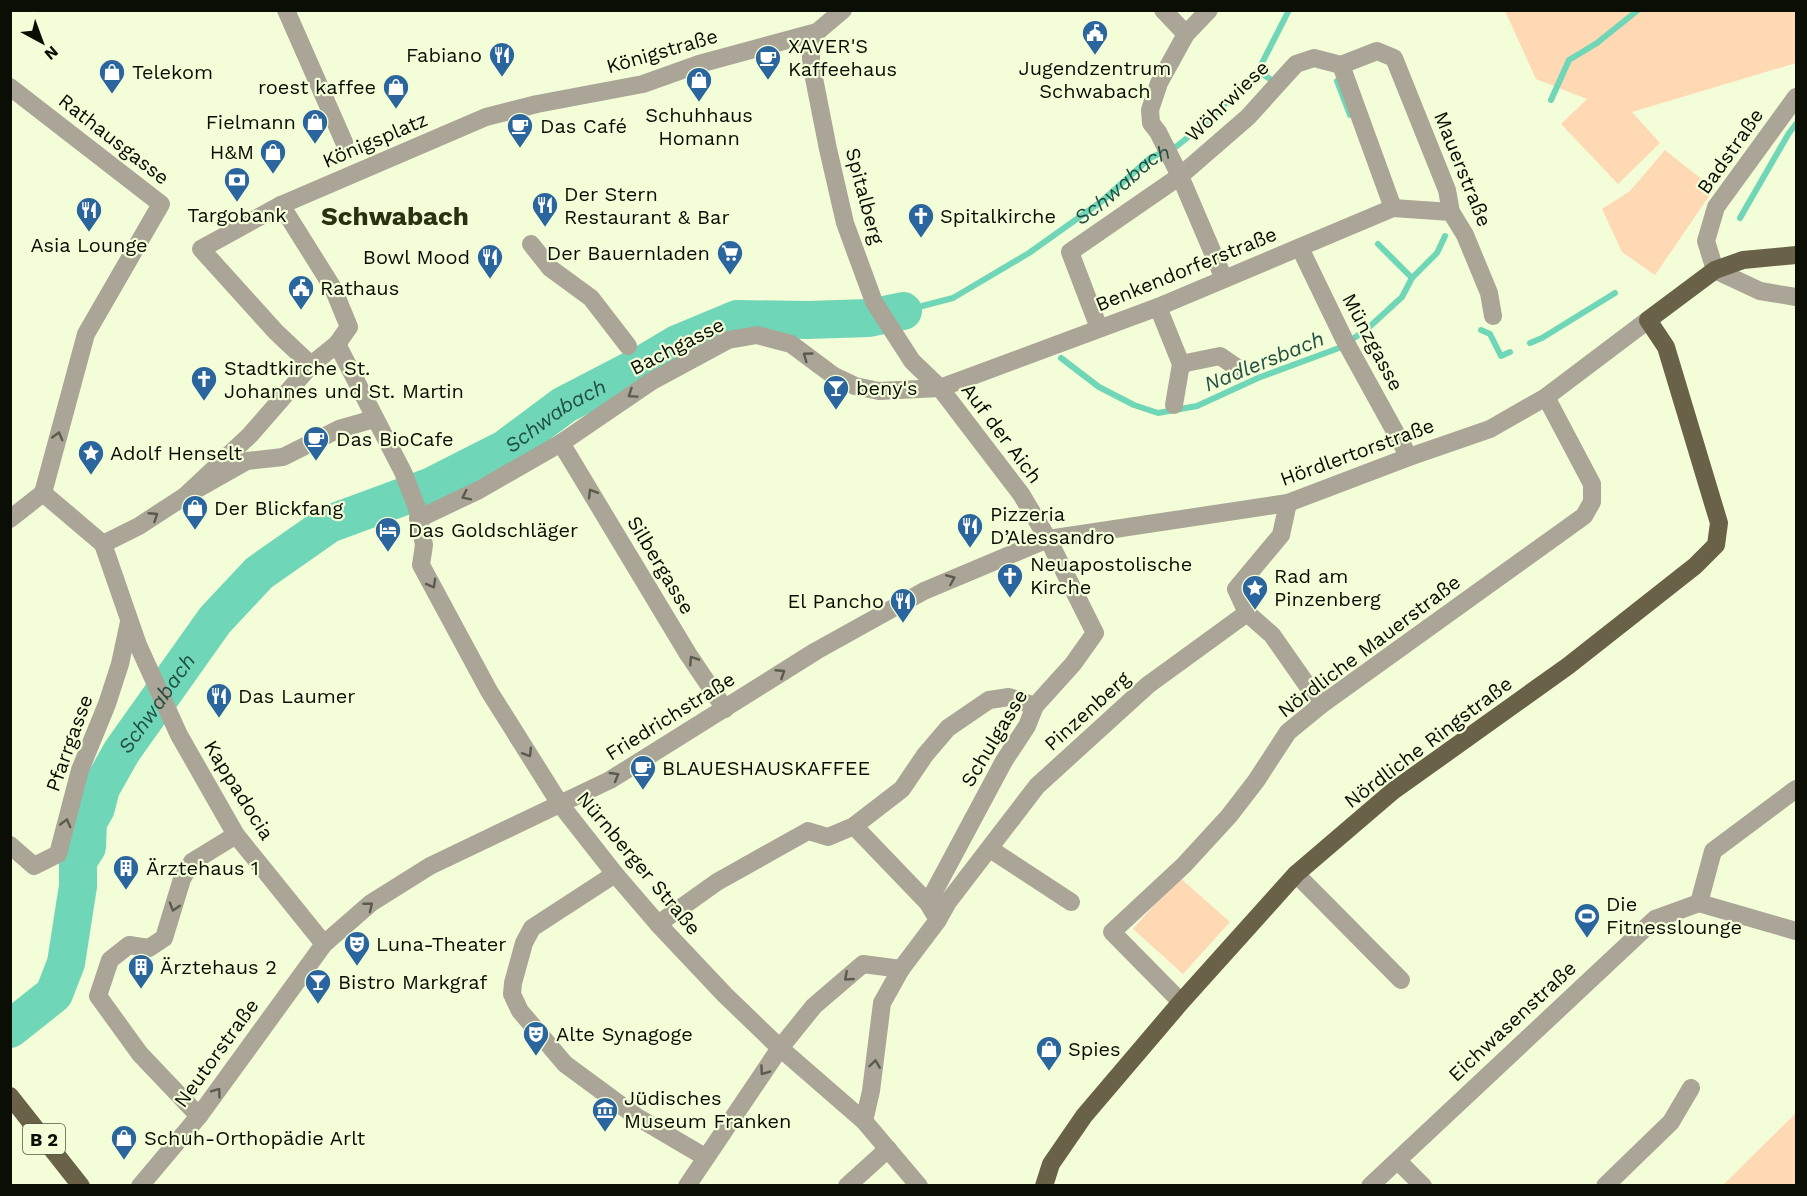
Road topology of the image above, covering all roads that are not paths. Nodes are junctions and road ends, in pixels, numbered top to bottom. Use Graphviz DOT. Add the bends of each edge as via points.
graph roads {
  1 [pos="286,10"];
  2 [pos="843,10"];
  3 [pos="1163,10"];
  4 [pos="1209,10"];
  5 [pos="817,32"];
  6 [pos="1186,34"];
  7 [pos="1341,65"];
  8 [pos="10,87"];
  9 [pos="1797,97"];
  10 [pos="486,117"];
  11 [pos="344,142"];
  12 [pos="1178,171"];
  13 [pos="281,205"];
  14 [pos="1393,208"];
  15 [pos="1452,212"];
  16 [pos="531,244"];
  17 [pos="1300,248"];
  18 [pos="1797,255"];
  19 [pos="1715,270"];
  20 [pos="1224,279"];
  21 [pos="1797,297"];
  22 [pos="1158,307"];
  23 [pos="1493,316"];
  24 [pos="1648,320"];
  25 [pos="1099,328"];
  26 [pos="337,344"];
  27 [pos="628,346"];
  28 [pos="912,361"];
  29 [pos="1180,364"];
  30 [pos="311,365"];
  31 [pos="1239,369"];
  32 [pos="940,388"];
  33 [pos="1546,397"];
  34 [pos="1174,405"];
  35 [pos="375,419"];
  36 [pos="561,442"];
  37 [pos="1409,457"];
  38 [pos="43,493"];
  39 [pos="185,496"];
  40 [pos="1288,503"];
  41 [pos="417,514"];
  42 [pos="10,519"];
  43 [pos="1048,538"];
  44 [pos="103,544"];
  45 [pos="1247,613"];
  46 [pos="129,622"];
  47 [pos="1321,705"];
  48 [pos="1035,706"];
  49 [pos="725,709"];
  50 [pos="1797,789"];
  51 [pos="560,804"];
  52 [pos="854,826"];
  53 [pos="236,835"];
  54 [pos="10,845"];
  55 [pos="990,849"];
  56 [pos="615,874"];
  57 [pos="1296,874"];
  58 [pos="1071,902"];
  59 [pos="928,903"];
  60 [pos="1699,903"];
  61 [pos="938,920"];
  62 [pos="658,924"];
  63 [pos="1797,931"];
  64 [pos="324,944"];
  65 [pos="901,969"];
  66 [pos="1401,980"];
  67 [pos="1181,1002"];
  68 [pos="780,1048"];
  69 [pos="1691,1088"];
  70 [pos="10,1096"];
  71 [pos="199,1116"];
  72 [pos="864,1121"];
  73 [pos="888,1149"];
  74 [pos="705,1157"];
  75 [pos="1398,1161"];
  76 [pos="81,1185"];
  77 [pos="140,1185"];
  78 [pos="687,1185"];
  79 [pos="847,1185"];
  80 [pos="919,1185"];
  81 [pos="1044,1185"];
  82 [pos="1370,1185"];
  83 [pos="1423,1185"];
  84 [pos="1605,1185"];
  1 -- 11 [label="street, Königsplatz"];
  2 -- 5 [label="street, Königstraße"];
  3 -- 6 [label="street"];
  4 -- 6 [label="street"];
  5 -- 10 [label="street, Königstraße" via="699,64 643,84"];
  5 -- 28 [label="street, Spitalberg" via="811,46 811,63 845,223 874,302"];
  6 -- 12 [label="street" via="1159,83 1150,110 1151,123"];
  7 -- 12 [label="street, Wöhrwiese" via="1314,58 1296,64 1248,117"];
  7 -- 14 [label="street"];
  7 -- 15 [label="street, Mauerstraße" via="1377,51 1394,58 1447,190"];
  38 -- 8 [label="street, Rathausgasse, one-way" via="86,334 161,204"];
  9 -- 19 [label="street, Badstraße" via="1716,207 1706,241"];
  10 -- 13 [label="street, Königsplatz"];
  12 -- 20 [label="street"];
  12 -- 25 [label="street, Wöhrwiese" via="1070,252"];
  13 -- 26 [label="street" via="333,288 349,327"];
  13 -- 30 [label="street, Königsplatz" via="201,249"];
  14 -- 15 [label="street, Benkendorferstraße"];
  14 -- 17 [label="street, Benkendorferstraße"];
  15 -- 23 [label="street, Mauerstraße" via="1489,293"];
  16 -- 27 [label="street" via="550,268 591,298"];
  17 -- 20 [label="street, Benkendorferstraße"];
  17 -- 37 [label="street, Münzgasse" via="1347,346"];
  18 -- 19 [label="main road" via="1743,260"];
  19 -- 21 [label="street" via="1760,291"];
  19 -- 24 [label="main road"];
  20 -- 22 [label="street, Benkendorferstraße"];
  22 -- 25 [label="street, Benkendorferstraße"];
  22 -- 29 [label="street"];
  24 -- 33 [label="street, Hördlertorstraße"];
  24 -- 57 [label="main road, Nördliche Ringstraße" via="1666,346 1719,523 1716,545 1568,666 1393,791"];
  25 -- 32 [label="street, Benkendorferstraße"];
  26 -- 30 [label="street"];
  26 -- 35 [label="street, Nürnberger Straße"];
  28 -- 32 [label="street, Auf der Aich"];
  29 -- 31 [label="street" via="1220,356"];
  29 -- 34 [label="street"];
  30 -- 39 [label="street" via="250,435"];
  32 -- 36 [label="street, Bachgasse, one-way" via="879,392 855,386 834,376 791,344 757,335 728,340 652,381"];
  32 -- 43 [label="street, Auf der Aich" via="1021,494"];
  33 -- 37 [label="street, Hördlertorstraße" via="1490,429"];
  33 -- 47 [label="street, Nördliche Mauerstraße" via="1592,484 1592,502 1584,516"];
  35 -- 39 [label="street" via="339,429 283,457 248,461"];
  35 -- 41 [label="street, Nürnberger Straße" via="403,472"];
  36 -- 41 [label="street, Bachgasse, one-way" via="479,490"];
  49 -- 36 [label="street, Silbergasse, one-way"];
  37 -- 40 [label="street, Hördlertorstraße"];
  38 -- 42 [label="street"];
  38 -- 44 [label="street"];
  44 -- 39 [label="street, one-way" via="140,526"];
  40 -- 43 [label="street, Hördlertorstraße"];
  40 -- 45 [label="street" via="1281,535 1236,588"];
  41 -- 51 [label="street, Nürnberger Straße, one-way" via="424,545 421,565 489,691"];
  43 -- 48 [label="street, Schulgasse" via="1095,633"];
  49 -- 43 [label="street, Friedrichstraße, one-way" via="816,651 924,591"];
  44 -- 46 [label="street"];
  45 -- 47 [label="street" via="1272,635"];
  45 -- 55 [label="street, Pinzenberg" via="1148,685 1037,786"];
  46 -- 53 [label="street, Kappadocia" via="179,735"];
  54 -- 46 [label="street, Pfarrgasse, one-way" via="34,866 58,854 80,770 120,664"];
  47 -- 67 [label="street, Nördliche Mauerstraße" via="1288,732 1229,816 1184,865 1112,932"];
  48 -- 52 [label="street" via="1009,697 989,700 948,729 902,789"];
  48 -- 59 [label="street, Schulgasse"];
  51 -- 49 [label="street, Friedrichstraße, one-way" via="610,780"];
  50 -- 60 [label="street" via="1713,850"];
  51 -- 56 [label="street, Nürnberger Straße"];
  64 -- 51 [label="street, Friedrichstraße, one-way" via="371,903 429,866"];
  52 -- 59 [label="street"];
  52 -- 62 [label="street" via="828,837 808,831 717,882"];
  53 -- 64 [label="street, Kappadocia"];
  53 -- 71 [label="street, one-way" via="192,862 182,879 164,938 149,948 129,945 110,960 98,996 140,1054"];
  55 -- 58 [label="street"];
  55 -- 61 [label="street, Pinzenberg"];
  56 -- 62 [label="street, Nürnberger Straße"];
  56 -- 74 [label="street" via="532,928 524,943 512,994 520,1011 565,1064 637,1117"];
  57 -- 66 [label="street"];
  57 -- 67 [label="main road, Nördliche Ringstraße"];
  59 -- 61 [label="street"];
  60 -- 63 [label="street"];
  60 -- 75 [label="street, Eichwasenstraße" via="1655,919"];
  61 -- 65 [label="street, Pinzenberg"];
  62 -- 68 [label="street, Nürnberger Straße"];
  71 -- 64 [label="street, Neutorstraße, one-way"];
  65 -- 68 [label="street, one-way" via="863,963 814,1006"];
  72 -- 65 [label="street, Pinzenberg, one-way" via="882,1003"];
  67 -- 81 [label="main road, Nördliche Ringstraße" via="1084,1116 1051,1164"];
  68 -- 72 [label="street, Nürnberger Straße"];
  68 -- 74 [label="street, one-way"];
  69 -- 84 [label="street" via="1671,1122"];
  70 -- 76 [label="main road, B 2"];
  71 -- 77 [label="street, Neutorstraße"];
  72 -- 73 [label="street, Nürnberger Straße"];
  73 -- 79 [label="street"];
  73 -- 80 [label="street, Nürnberger Straße"];
  74 -- 78 [label="street"];
  75 -- 82 [label="street, Eichwasenstraße"];
  75 -- 83 [label="street"];
}
